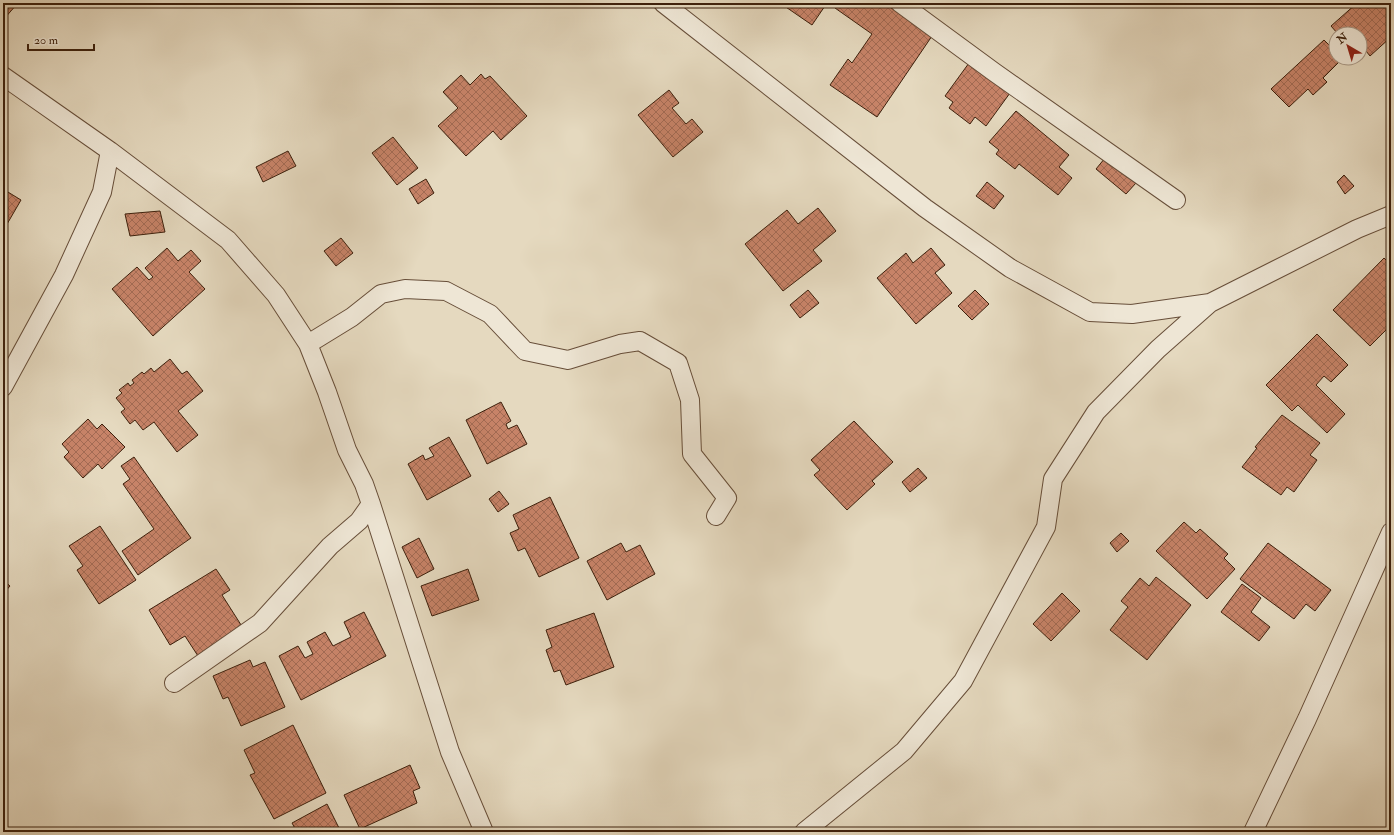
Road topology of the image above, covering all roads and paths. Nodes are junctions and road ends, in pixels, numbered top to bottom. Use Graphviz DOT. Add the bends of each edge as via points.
graph roads {
  1 [pos="663,3"];
  2 [pos="900,3"];
  3 [pos="3,76"];
  4 [pos="110,151"];
  5 [pos="1176,200"];
  6 [pos="1391,215"];
  7 [pos="1210,302"];
  8 [pos="308,344"];
  9 [pos="3,387"];
  10 [pos="371,504"];
  11 [pos="716,516"];
  12 [pos="1391,532"];
  13 [pos="174,683"];
  14 [pos="484,832"];
  15 [pos="804,832"];
  16 [pos="1253,832"];
  1 -- 7 [label="street" via="925,208 1010,268 1090,312 1132,314"];
  2 -- 5 [label="street"];
  3 -- 4 [label="street"];
  4 -- 8 [label="street" via="228,240 276,295"];
  4 -- 9 [label="street" via="99,199 64,275"];
  6 -- 7 [label="street" via="1357,229"];
  7 -- 15 [label="street" via="1158,349 1096,412 1053,479 1046,527 963,681 904,751"];
  8 -- 10 [label="street" via="347,450"];
  8 -- 11 [label="street" via="352,317 381,294 405,289 446,290 490,314 525,351 568,360 620,344 640,341 678,362 690,400 692,454 727,498"];
  10 -- 13 [label="street" via="359,521 330,546 260,623"];
  10 -- 14 [label="street" via="450,752"];
  12 -- 16 [label="street"];
}
